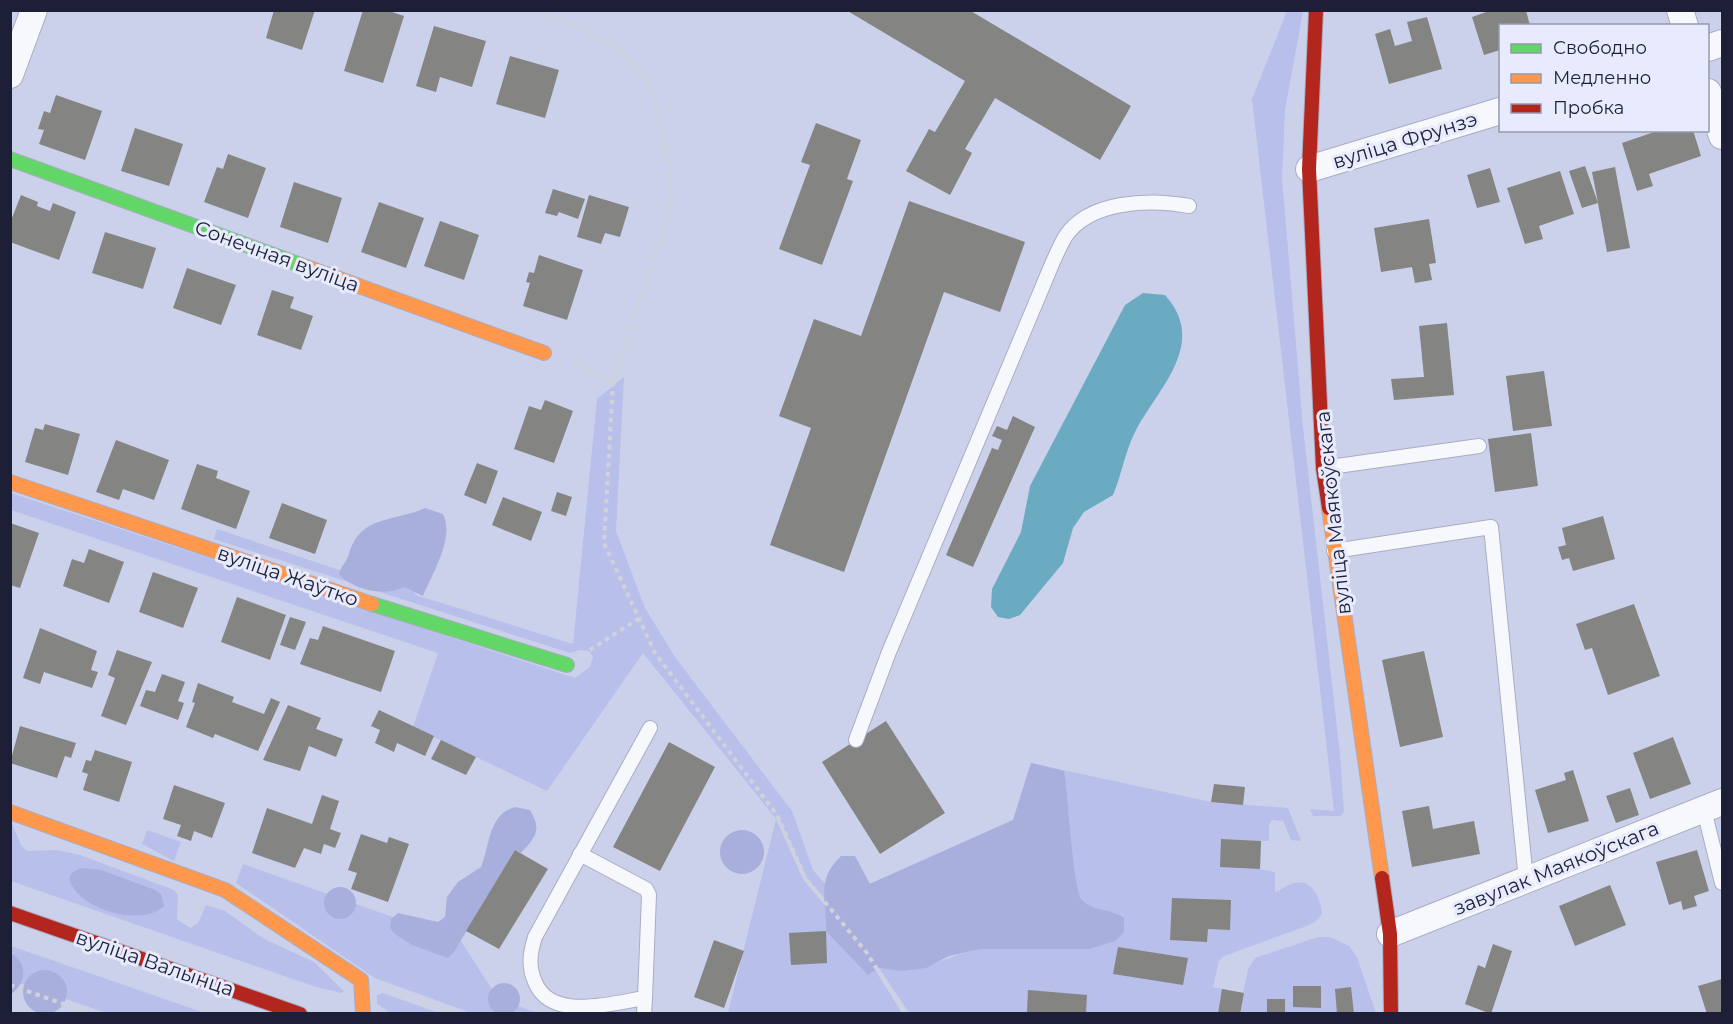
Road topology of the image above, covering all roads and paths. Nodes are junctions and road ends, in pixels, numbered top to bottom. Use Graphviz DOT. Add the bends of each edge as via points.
graph roads {
  1 [pos="34,10"];
  2 [pos="537,10"];
  3 [pos="1316,10"];
  4 [pos="10,75"];
  5 [pos="1709,98"];
  6 [pos="1499,111"];
  7 [pos="1722,136"];
  8 [pos="10,159"];
  9 [pos="1309,169"];
  10 [pos="1189,206"];
  11 [pos="544,352"];
  12 [pos="613,382"];
  13 [pos="1479,446"];
  14 [pos="1323,468"];
  15 [pos="10,482"];
  16 [pos="1334,551"];
  17 [pos="638,619"];
  18 [pos="567,665"];
  19 [pos="650,728"];
  20 [pos="856,740"];
  21 [pos="1713,806"];
  22 [pos="10,812"];
  23 [pos="580,854"];
  24 [pos="1526,880"];
  25 [pos="1722,883"];
  26 [pos="10,913"];
  27 [pos="1390,934"];
  28 [pos="361,980"];
  29 [pos="10,985"];
  30 [pos="645,998"];
  31 [pos="92,1014"];
  32 [pos="300,1014"];
  33 [pos="363,1014"];
  34 [pos="454,1014"];
  35 [pos="644,1014"];
  36 [pos="905,1014"];
  37 [pos="1391,1014"];
  1 -- 4 [label="street"];
  2 -- 12 [label="path" via="553,21 586,30 640,69 652,96 672,179 671,204"];
  3 -- 9 [label="street, вуліца Маякоўскага"];
  5 -- 7 [label="street"];
  6 -- 9 [label="street, вуліца Фрунзэ"];
  8 -- 11 [label="street, Сонечная вуліца"];
  9 -- 14 [label="street, вуліца Маякоўскага"];
  10 -- 20 [label="lane" via="1162,202 1094,211 1066,236 889,652"];
  11 -- 12 [label="path"];
  12 -- 17 [label="path" via="604,543"];
  13 -- 14 [label="lane"];
  14 -- 16 [label="street, вуліца Маякоўскага"];
  15 -- 18 [label="street, вуліца Жаўтко" via="392,611"];
  16 -- 24 [label="lane" via="1491,527"];
  16 -- 27 [label="street, вуліца Маякоўскага"];
  17 -- 18 [label="path"];
  17 -- 36 [label="path" via="655,653 777,815 806,879 867,953"];
  19 -- 23 [label="lane"];
  21 -- 24 [label="street, завулак Маякоўскага"];
  21 -- 25 [label="lane"];
  22 -- 28 [label="street" via="225,890"];
  23 -- 30 [label="lane" via="646,889 649,895"];
  23 -- 30 [label="lane" via="535,937 530,971 537,987 547,998 562,1005 603,1005"];
  24 -- 27 [label="street, завулак Маякоўскага"];
  26 -- 32 [label="street, вуліца Валынца"];
  27 -- 37 [label="street, вуліца Маякоўскага"];
  28 -- 33 [label="street"];
  28 -- 34 [label="path"];
  29 -- 31 [label="path"];
  30 -- 35 [label="lane"];
}
